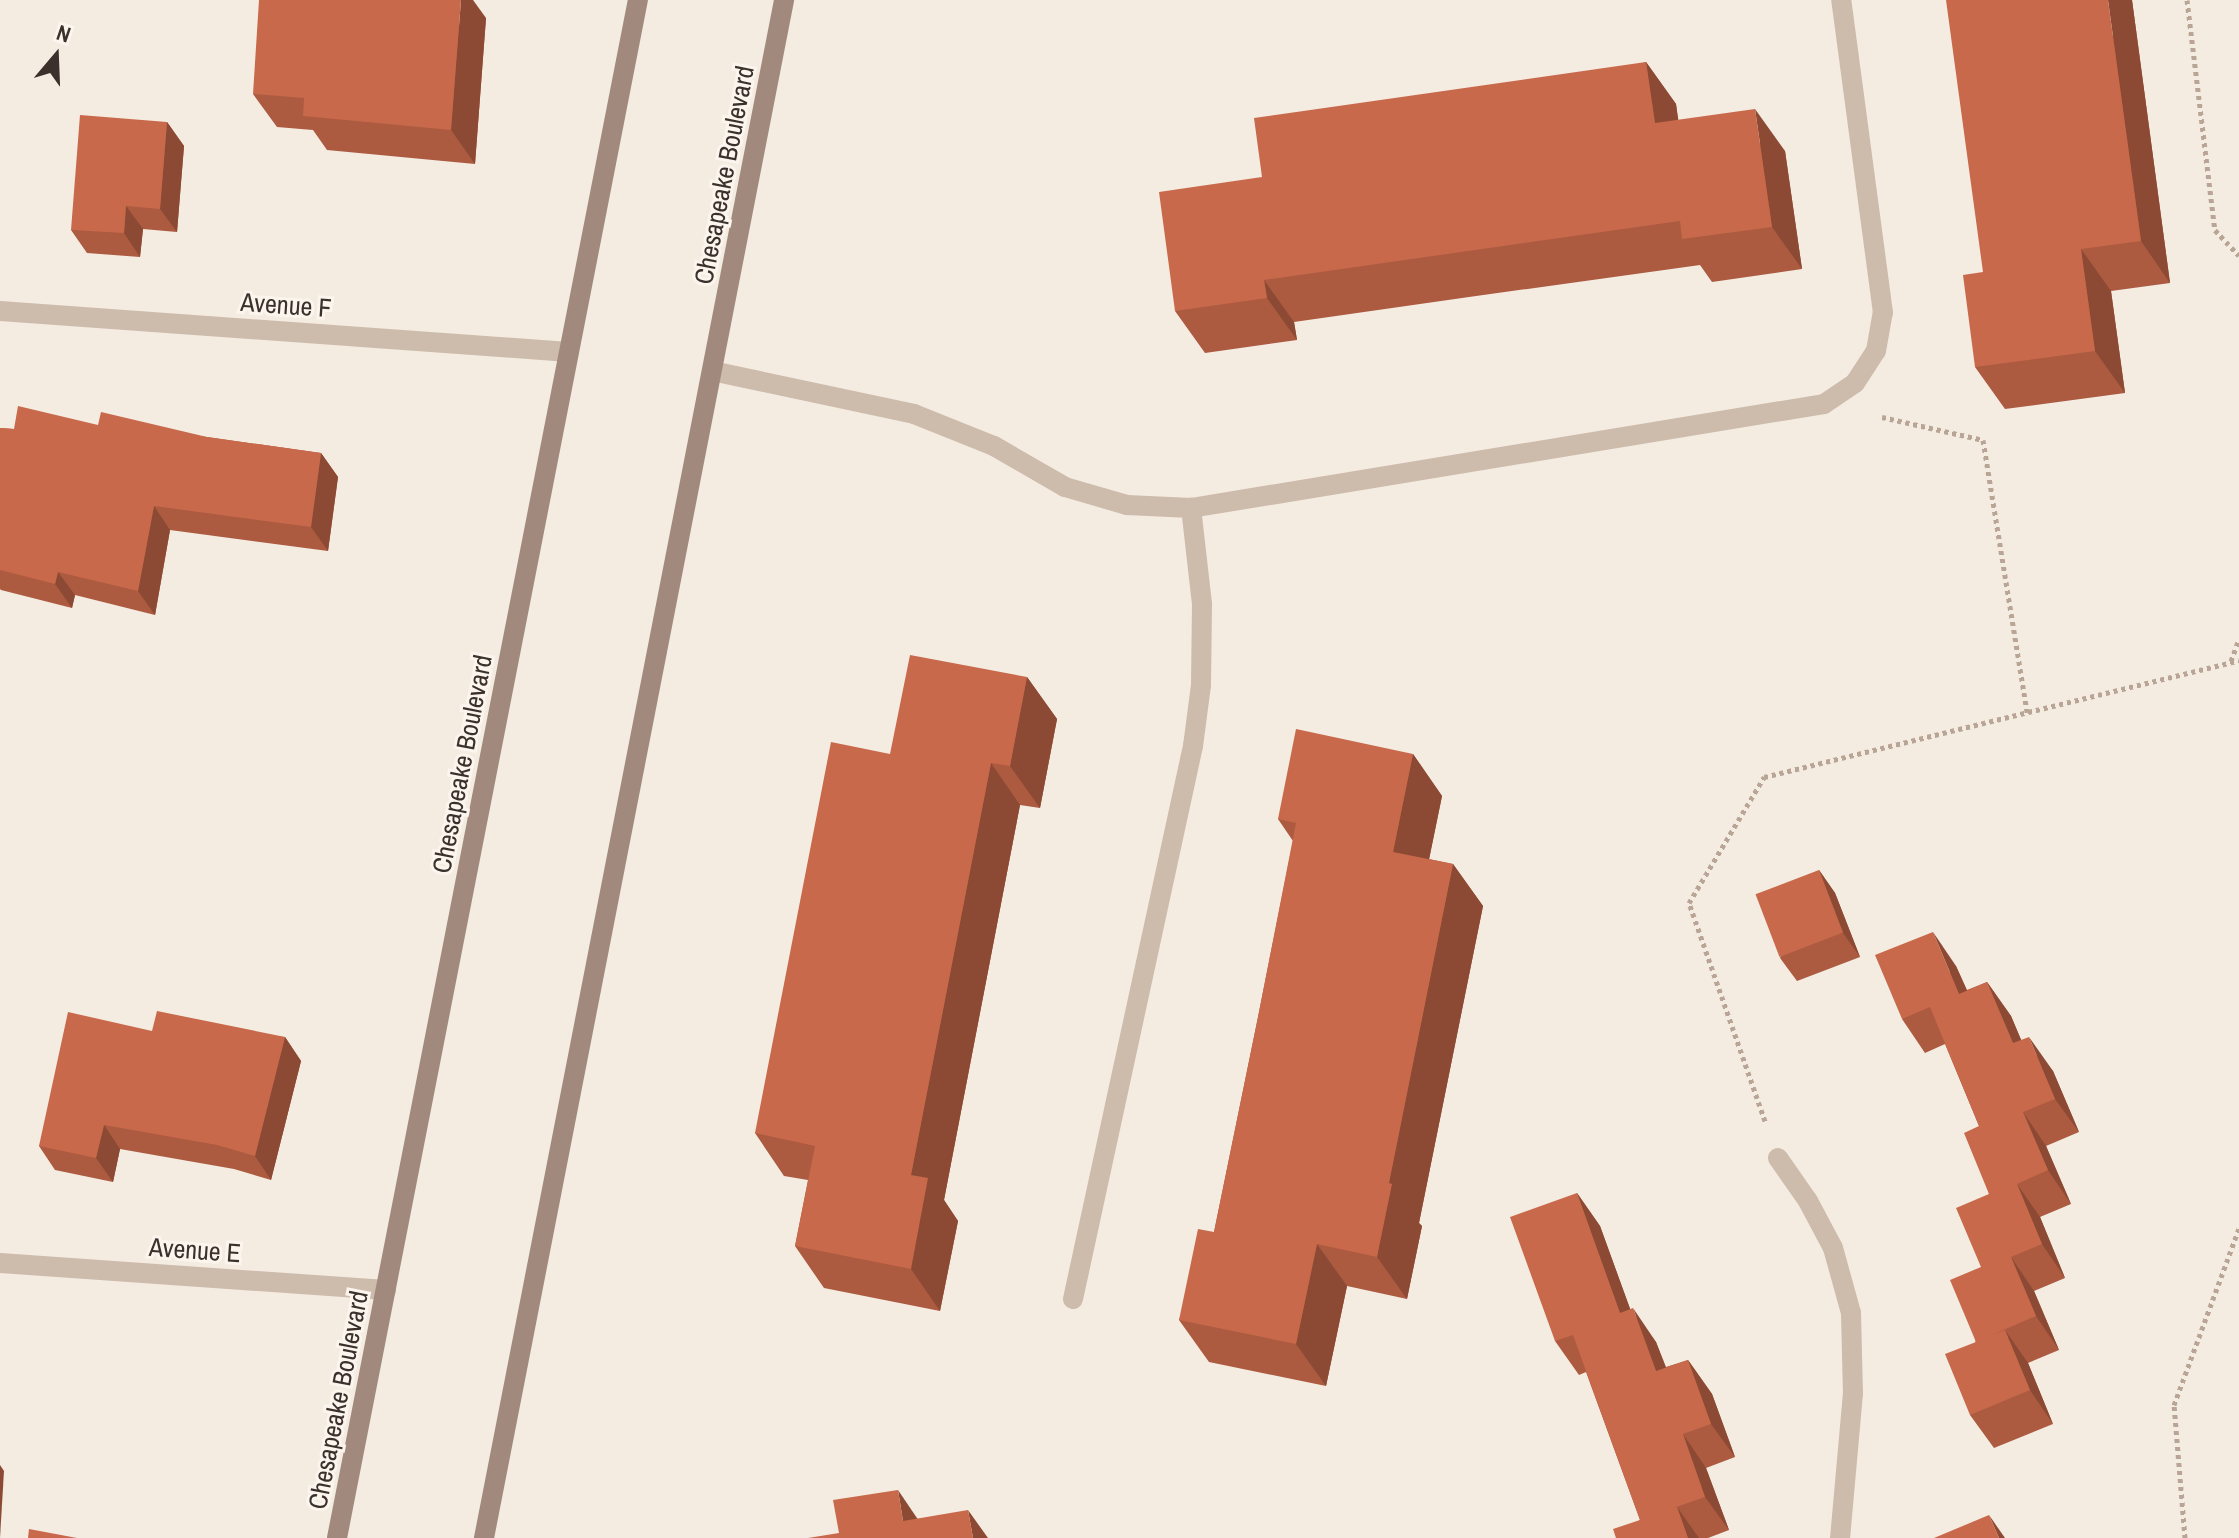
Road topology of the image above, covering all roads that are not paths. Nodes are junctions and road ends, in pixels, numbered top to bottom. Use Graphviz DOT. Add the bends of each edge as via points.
graph roads {
  1 [pos="638,0"];
  2 [pos="784,0"];
  3 [pos="1841,0"];
  4 [pos="0,311"];
  5 [pos="569,352"];
  6 [pos="712,371"];
  7 [pos="1191,508"];
  8 [pos="1778,1158"];
  9 [pos="0,1263"];
  10 [pos="386,1290"];
  11 [pos="1073,1299"];
  12 [pos="337,1538"];
  13 [pos="484,1538"];
  14 [pos="1840,1538"];
  1 -- 5 [label="main road, Chesapeake Boulevard"];
  2 -- 6 [label="main road, Chesapeake Boulevard"];
  3 -- 7 [label="street" via="1883,313 1876,351 1855,383 1824,404"];
  4 -- 5 [label="street, Avenue F"];
  5 -- 10 [label="main road, Chesapeake Boulevard"];
  6 -- 7 [label="street" via="914,414 994,446 1065,487 1127,505"];
  6 -- 13 [label="main road, Chesapeake Boulevard"];
  7 -- 11 [label="street" via="1202,604 1201,685 1193,746"];
  8 -- 14 [label="street" via="1833,1248 1851,1313 1853,1393"];
  9 -- 10 [label="street, Avenue E"];
  10 -- 12 [label="main road, Chesapeake Boulevard"];
}
